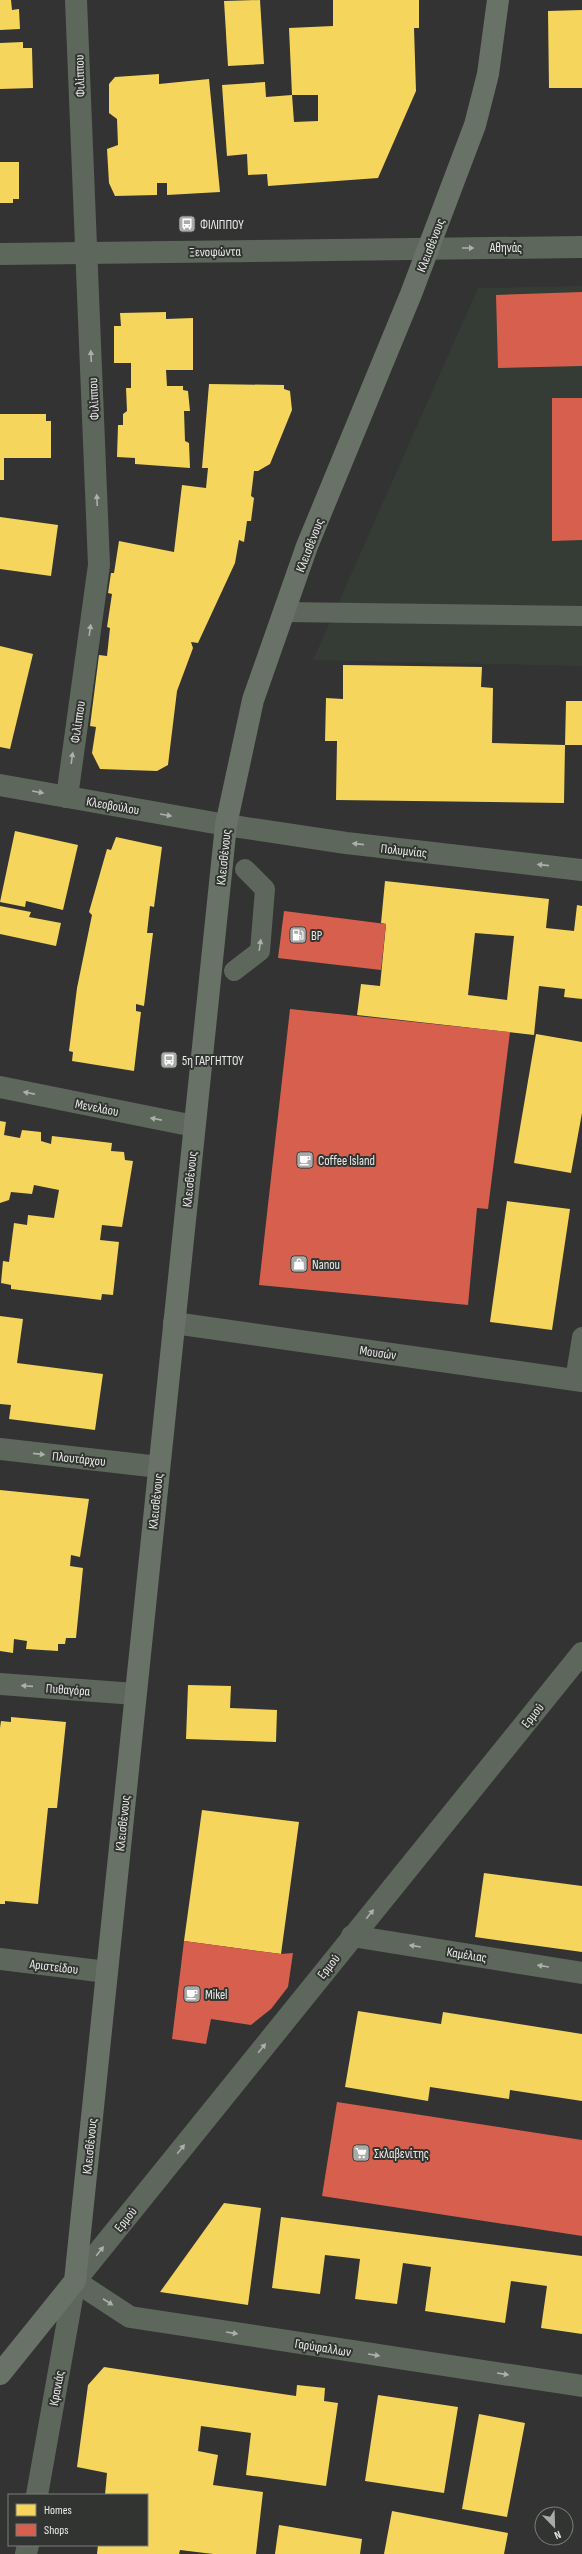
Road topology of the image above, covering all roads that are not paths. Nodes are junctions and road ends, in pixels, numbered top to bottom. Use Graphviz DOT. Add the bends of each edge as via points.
graph roads {
  1 [pos="76,0"];
  2 [pos="498,0"];
  3 [pos="582,247"];
  4 [pos="429,248"];
  5 [pos="0,254"];
  6 [pos="86,254"];
  7 [pos="284,612"];
  8 [pos="582,616"];
  9 [pos="0,785"];
  10 [pos="67,797"];
  11 [pos="226,825"];
  12 [pos="245,869"];
  13 [pos="582,870"];
  14 [pos="234,971"];
  15 [pos="0,1087"];
  16 [pos="194,1126"];
  17 [pos="174,1323"];
  18 [pos="582,1337"];
  19 [pos="578,1381"];
  20 [pos="0,1449"];
  21 [pos="159,1467"];
  22 [pos="582,1653"];
  23 [pos="0,1684"];
  24 [pos="136,1694"];
  25 [pos="352,1936"];
  26 [pos="0,1959"];
  27 [pos="107,1972"];
  28 [pos="582,1973"];
  29 [pos="75,2281"];
  30 [pos="0,2374"];
  31 [pos="582,2386"];
  32 [pos="37,2494"];
  1 -- 6 [label="street, Φιλίππου"];
  2 -- 4 [label="main road, Κλεισθένους" via="488,74 476,125"];
  4 -- 3 [label="street, Αθηνάς, one-way"];
  4 -- 6 [label="street, Ξενοφώντα"];
  4 -- 7 [label="main road, Κλεισθένους" via="307,546"];
  5 -- 6 [label="street, Ξενοφώντα"];
  10 -- 6 [label="street, Φιλίππου, one-way" via="99,565"];
  7 -- 8 [label="lane"];
  7 -- 11 [label="main road, Κλεισθένους" via="253,700"];
  9 -- 10 [label="street, Κλεοβούλου, one-way"];
  10 -- 11 [label="street, Κλεοβούλου, one-way"];
  13 -- 11 [label="street, Πολυμνίας, one-way" via="346,843"];
  11 -- 16 [label="main road, Κλεισθένους"];
  14 -- 12 [label="lane, one-way" via="260,952 265,889"];
  16 -- 15 [label="street, Μενελάου, one-way"];
  16 -- 17 [label="main road, Κλεισθένους"];
  17 -- 19 [label="street, Μουσών"];
  17 -- 21 [label="main road, Κλεισθένους"];
  18 -- 19 [label="lane"];
  20 -- 21 [label="street, Πλουτάρχου, one-way"];
  21 -- 24 [label="main road, Κλεισθένους"];
  25 -- 22 [label="street, Ερμού, one-way"];
  24 -- 23 [label="street, Πυθαγόρα, one-way"];
  24 -- 27 [label="main road, Κλεισθένους"];
  28 -- 25 [label="street, Καμέλιας, one-way"];
  29 -- 25 [label="street, Ερμού, one-way"];
  26 -- 27 [label="street, Αριστείδου"];
  27 -- 29 [label="main road, Κλεισθένους"];
  29 -- 30 [label="main road"];
  29 -- 31 [label="street, Γαρύφαλλων, one-way" via="130,2317"];
  29 -- 32 [label="street, Κρανιάς"];
}
